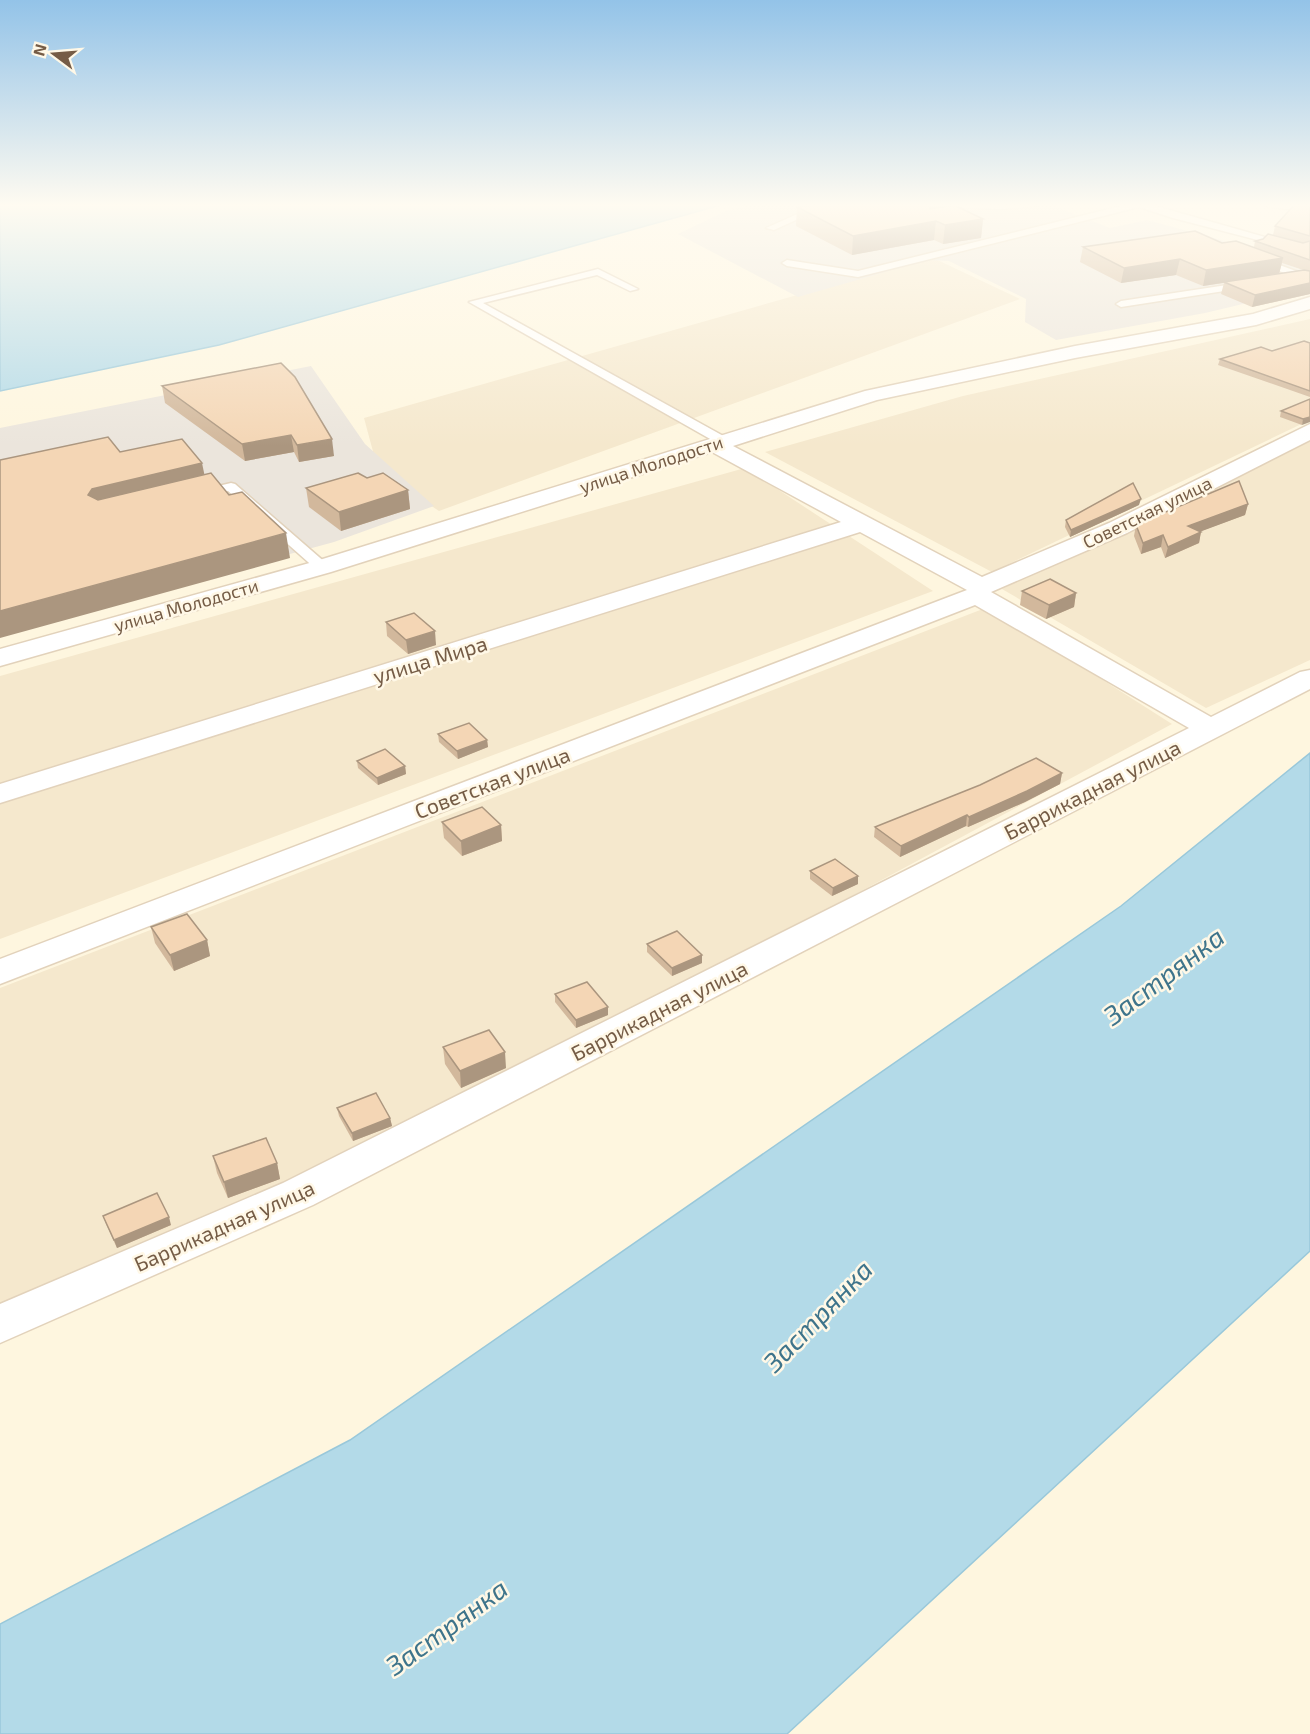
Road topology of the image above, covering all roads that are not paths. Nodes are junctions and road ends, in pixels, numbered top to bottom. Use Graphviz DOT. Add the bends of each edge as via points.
graph roads {
  1 [pos="549,284"];
  2 [pos="623,284"];
  3 [pos="1255,284"];
  4 [pos="633,289"];
  5 [pos="1310,303"];
  6 [pos="1121,304"];
  7 [pos="1310,431"];
  8 [pos="718,442"];
  9 [pos="185,498"];
  10 [pos="860,524"];
  11 [pos="322,567"];
  12 [pos="979,591"];
  13 [pos="0,657"];
  14 [pos="1310,678"];
  15 [pos="1210,728"];
  16 [pos="0,794"];
  17 [pos="0,972"];
  18 [pos="0,1324"];
  1 -- 8 [label="lane" via="474,302"];
  2 -- 4 [label="lane"];
  3 -- 6 [label="lane"];
  5 -- 8 [label="street, улица Молодости" via="1256,319 872,395"];
  7 -- 12 [label="street, Советская улица" via="1118,528"];
  8 -- 10 [label="street"];
  8 -- 11 [label="street, улица Молодости"];
  9 -- 11 [label="lane" via="231,487"];
  10 -- 12 [label="street"];
  10 -- 16 [label="street, улица Мира"];
  11 -- 13 [label="street, улица Молодости"];
  12 -- 15 [label="street"];
  12 -- 17 [label="street, Советская улица"];
  14 -- 15 [label="street, Баррикадная улица"];
  15 -- 18 [label="street, Баррикадная улица" via="298,1194"];
}
